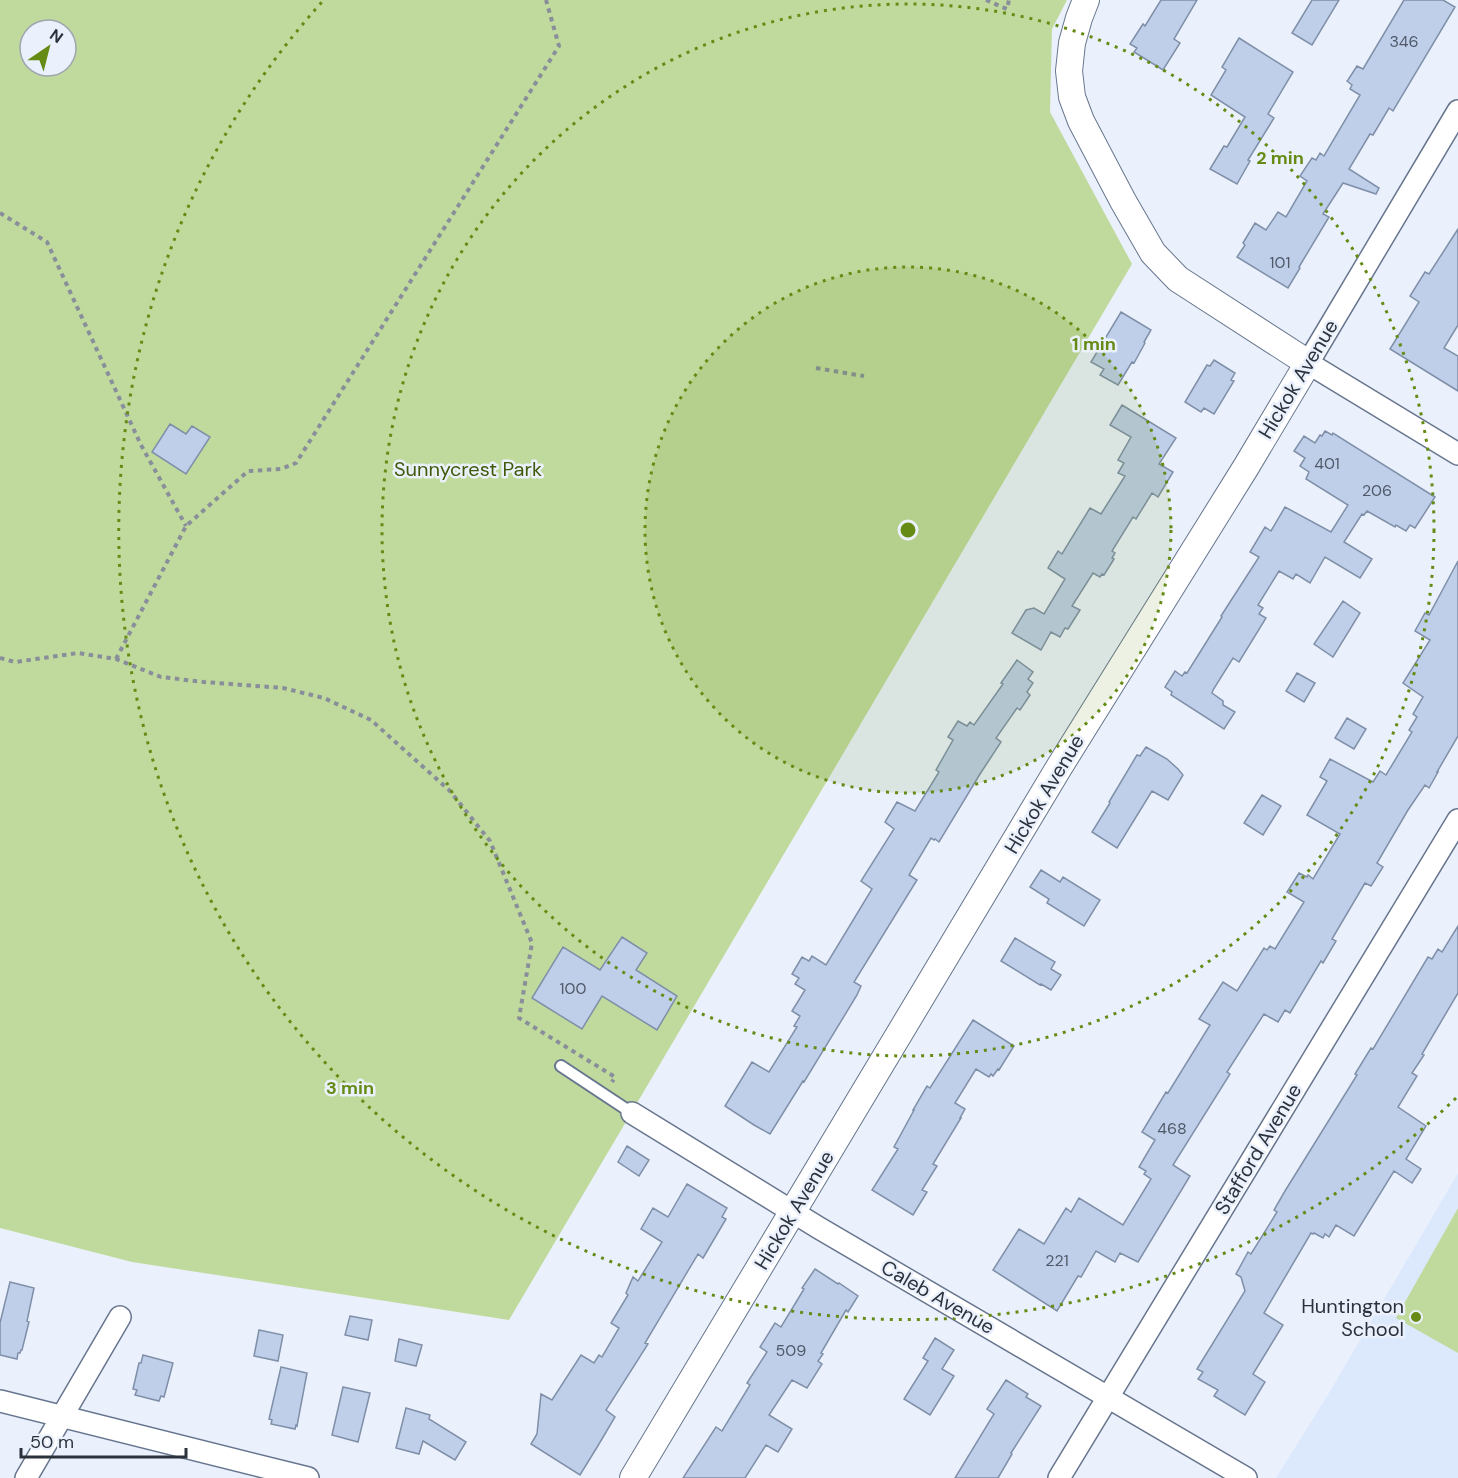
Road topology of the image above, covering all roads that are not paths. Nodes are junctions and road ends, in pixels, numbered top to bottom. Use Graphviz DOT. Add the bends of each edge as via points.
graph roads {
  1 [pos="1086,0"];
  2 [pos="1458,111"];
  3 [pos="1308,363"];
  4 [pos="1458,454"];
  5 [pos="1458,820"];
  6 [pos="561,1066"];
  7 [pos="632,1113"];
  8 [pos="793,1212"];
  9 [pos="120,1317"];
  10 [pos="1108,1397"];
  11 [pos="0,1401"];
  12 [pos="62,1417"];
  13 [pos="26,1478"];
  14 [pos="308,1478"];
  15 [pos="633,1478"];
  16 [pos="1059,1478"];
  17 [pos="1246,1478"];
  1 -- 3 [label="street" via="1072,44 1072,97 1081,121 1153,253 1178,279"];
  2 -- 3 [label="street, Hickok Avenue"];
  3 -- 4 [label="street"];
  3 -- 8 [label="street, Hickok Avenue" via="1058,769"];
  5 -- 10 [label="street, Stafford Avenue"];
  6 -- 7 [label="lane"];
  7 -- 8 [label="street, Caleb Avenue"];
  8 -- 10 [label="street, Caleb Avenue"];
  8 -- 15 [label="street, Hickok Avenue"];
  9 -- 12 [label="street"];
  10 -- 16 [label="street, Stafford Avenue"];
  10 -- 17 [label="street, Caleb Avenue"];
  11 -- 12 [label="street"];
  12 -- 13 [label="street"];
  12 -- 14 [label="street"];
}
